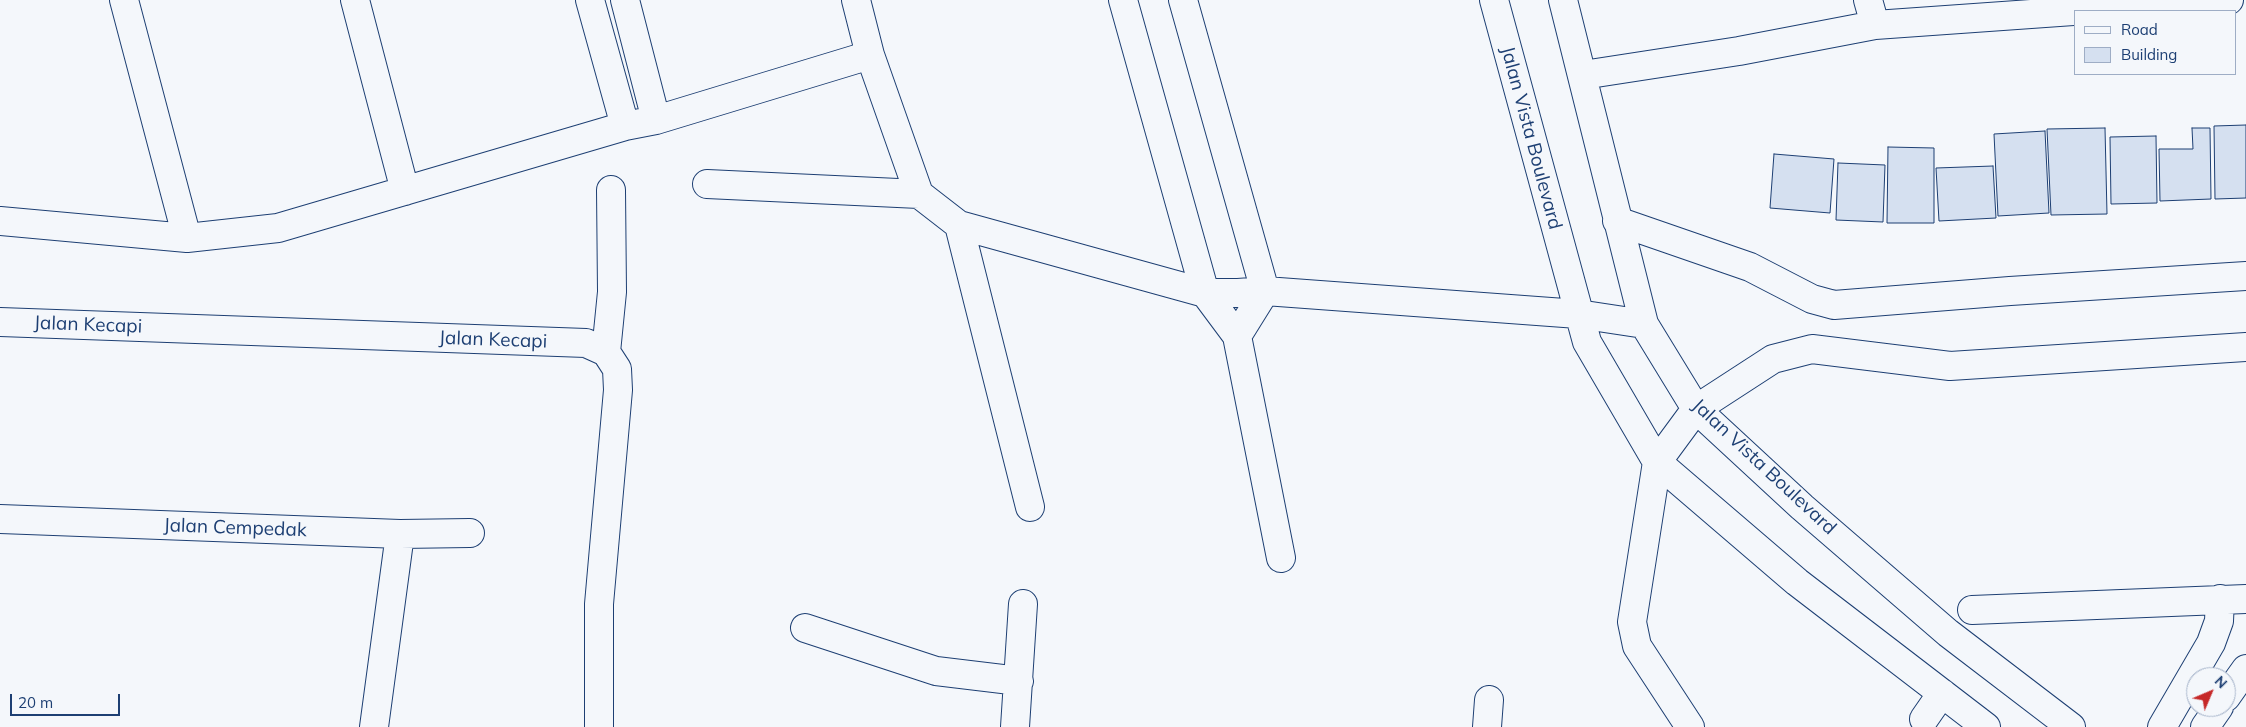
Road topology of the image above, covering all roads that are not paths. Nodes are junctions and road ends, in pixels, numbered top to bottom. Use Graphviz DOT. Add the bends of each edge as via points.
graph roads {
  1 [pos="124,0"];
  2 [pos="355,0"];
  3 [pos="590,0"];
  4 [pos="625,0"];
  5 [pos="856,0"];
  6 [pos="1123,0"];
  7 [pos="1183,0"];
  8 [pos="1494,0"];
  9 [pos="1563,0"];
  10 [pos="2229,0"];
  11 [pos="2101,4"];
  12 [pos="1871,13"];
  13 [pos="870,55"];
  14 [pos="1583,75"];
  15 [pos="656,120"];
  16 [pos="625,126"];
  17 [pos="707,184"];
  18 [pos="611,190"];
  19 [pos="404,191"];
  20 [pos="919,194"];
  21 [pos="0,221"];
  22 [pos="1617,221"];
  23 [pos="959,225"];
  24 [pos="186,238"];
  25 [pos="2246,276"];
  26 [pos="1265,290"];
  27 [pos="1205,293"];
  28 [pos="1578,314"];
  29 [pos="0,322"];
  30 [pos="1644,324"];
  31 [pos="1237,336"];
  32 [pos="2246,347"];
  33 [pos="606,352"];
  34 [pos="1696,409"];
  35 [pos="1657,462"];
  36 [pos="1030,507"];
  37 [pos="0,519"];
  38 [pos="470,533"];
  39 [pos="400,534"];
  40 [pos="1281,558"];
  41 [pos="2233,599"];
  42 [pos="1023,604"];
  43 [pos="1972,610"];
  44 [pos="805,628"];
  45 [pos="2246,669"];
  46 [pos="1019,681"];
  47 [pos="2236,683"];
  48 [pos="1942,693"];
  49 [pos="1488,700"];
  50 [pos="1924,719"];
  51 [pos="374,727"];
  52 [pos="599,727"];
  53 [pos="1015,727"];
  54 [pos="1488,727"];
  55 [pos="1690,727"];
  56 [pos="1986,727"];
  57 [pos="2071,727"];
  58 [pos="2162,727"];
  1 -- 24 [label="street"];
  2 -- 19 [label="street"];
  3 -- 16 [label="street"];
  4 -- 15 [label="street"];
  5 -- 13 [label="street"];
  6 -- 27 [label="street"];
  7 -- 26 [label="street"];
  8 -- 28 [label="street, Jalan Vista Boulevard"];
  9 -- 14 [label="street, Jalan Vista Boulevard"];
  10 -- 11 [label="street"];
  11 -- 12 [label="street"];
  12 -- 14 [label="street" via="1739,51"];
  13 -- 15 [label="street"];
  13 -- 20 [label="street"];
  14 -- 22 [label="street, Jalan Vista Boulevard"];
  15 -- 16 [label="street"];
  16 -- 19 [label="street"];
  17 -- 20 [label="street"];
  18 -- 33 [label="street" via="612,292"];
  19 -- 24 [label="street" via="278,228"];
  20 -- 23 [label="street"];
  21 -- 24 [label="street"];
  22 -- 25 [label="street" via="1750,267 1812,299 1834,305"];
  22 -- 30 [label="street, Jalan Vista Boulevard"];
  23 -- 27 [label="street"];
  23 -- 36 [label="street"];
  26 -- 27 [label="street"];
  26 -- 28 [label="street"];
  26 -- 31 [label="street"];
  27 -- 31 [label="street"];
  28 -- 30 [label="street"];
  28 -- 35 [label="street, Jalan Vista Boulevard" via="1587,342"];
  29 -- 33 [label="street, Jalan Kecapi" via="586,343"];
  30 -- 34 [label="street, Jalan Vista Boulevard"];
  31 -- 40 [label="street"];
  32 -- 34 [label="street" via="1950,366 1812,349 1772,359"];
  33 -- 52 [label="street" via="616,369 618,390 599,604"];
  34 -- 35 [label="street"];
  34 -- 57 [label="street, Jalan Vista Boulevard" via="1948,633"];
  35 -- 48 [label="street, Jalan Vista Boulevard" via="1797,582"];
  35 -- 55 [label="street" via="1632,622 1637,646"];
  37 -- 39 [label="street, Jalan Cempedak"];
  38 -- 39 [label="street, Jalan Cempedak"];
  39 -- 51 [label="street"];
  41 -- 43 [label="street"];
  41 -- 58 [label="street"];
  42 -- 46 [label="street"];
  44 -- 46 [label="street" via="936,672"];
  45 -- 47 [label="street"];
  46 -- 53 [label="street"];
  48 -- 50 [label="street"];
  48 -- 56 [label="street, Jalan Vista Boulevard"];
  49 -- 54 [label="street"];
}
